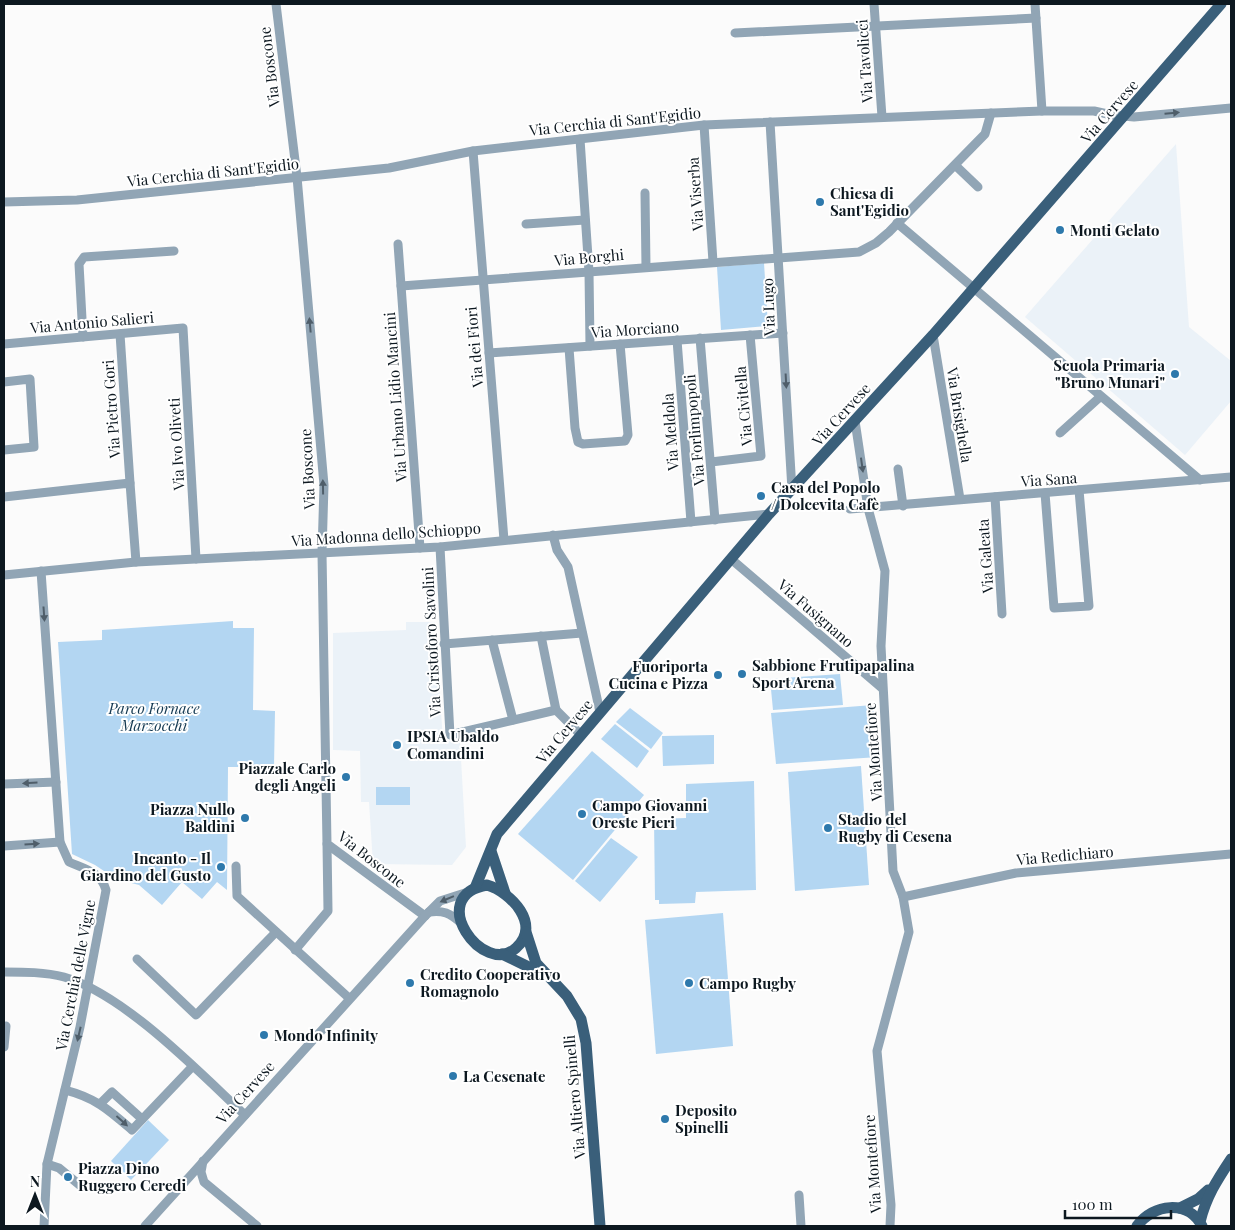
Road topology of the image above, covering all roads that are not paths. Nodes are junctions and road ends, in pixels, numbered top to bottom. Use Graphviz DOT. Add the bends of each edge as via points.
graph roads {
  1 [pos="276,4"];
  2 [pos="874,4"];
  3 [pos="1035,4"];
  4 [pos="1221,4"];
  5 [pos="1036,18"];
  6 [pos="876,25"];
  7 [pos="736,33"];
  8 [pos="1231,108"];
  9 [pos="1042,112"];
  10 [pos="991,113"];
  11 [pos="882,117"];
  12 [pos="1123,117"];
  13 [pos="770,122"];
  14 [pos="704,125"];
  15 [pos="580,139"];
  16 [pos="472,151"];
  17 [pos="955,165"];
  18 [pos="297,177"];
  19 [pos="978,187"];
  20 [pos="645,193"];
  21 [pos="4,202"];
  22 [pos="585,220"];
  23 [pos="526,224"];
  24 [pos="897,224"];
  25 [pos="398,244"];
  26 [pos="174,251"];
  27 [pos="780,258"];
  28 [pos="714,262"];
  29 [pos="646,266"];
  30 [pos="589,272"];
  31 [pos="482,279"];
  32 [pos="401,286"];
  33 [pos="973,288"];
  34 [pos="183,328"];
  35 [pos="783,333"];
  36 [pos="120,334"];
  37 [pos="750,335"];
  38 [pos="933,335"];
  39 [pos="83,337"];
  40 [pos="700,338"];
  41 [pos="677,340"];
  42 [pos="4,344"];
  43 [pos="620,344"];
  44 [pos="590,346"];
  45 [pos="569,348"];
  46 [pos="488,353"];
  47 [pos="4,382"];
  48 [pos="1100,396"];
  49 [pos="855,421"];
  50 [pos="1060,433"];
  51 [pos="4,450"];
  52 [pos="711,462"];
  53 [pos="898,469"];
  54 [pos="1231,477"];
  55 [pos="1200,480"];
  56 [pos="130,483"];
  57 [pos="792,490"];
  58 [pos="1079,490"];
  59 [pos="1045,493"];
  60 [pos="4,497"];
  61 [pos="995,497"];
  62 [pos="960,499"];
  63 [pos="903,506"];
  64 [pos="868,508"];
  65 [pos="850,509"];
  66 [pos="770,514"];
  67 [pos="714,520"];
  68 [pos="691,522"];
  69 [pos="553,535"];
  70 [pos="504,540"];
  71 [pos="440,547"];
  72 [pos="420,548"];
  73 [pos="322,553"];
  74 [pos="196,559"];
  75 [pos="731,559"];
  76 [pos="136,562"];
  77 [pos="41,571"];
  78 [pos="4,575"];
  79 [pos="1002,614"];
  80 [pos="582,633"];
  81 [pos="541,636"];
  82 [pos="492,640"];
  83 [pos="444,644"];
  84 [pos="882,688"];
  85 [pos="556,710"];
  86 [pos="600,712"];
  87 [pos="513,720"];
  88 [pos="581,734"];
  89 [pos="56,782"];
  90 [pos="4,784"];
  91 [pos="60,842"];
  92 [pos="326,844"];
  93 [pos="4,846"];
  94 [pos="491,851"];
  95 [pos="1231,854"];
  96 [pos="236,866"];
  97 [pos="471,890"];
  98 [pos="505,893"];
  99 [pos="903,897"];
  100 [pos="427,914"];
  101 [pos="461,923"];
  102 [pos="276,932"];
  103 [pos="526,932"];
  104 [pos="296,950"];
  105 [pos="502,954"];
  106 [pos="138,959"];
  107 [pos="4,972"];
  108 [pos="547,977"];
  109 [pos="88,986"];
  110 [pos="349,998"];
  111 [pos="6,1026"];
  112 [pos="4,1047"];
  113 [pos="192,1066"];
  114 [pos="65,1090"];
  115 [pos="101,1103"];
  116 [pos="245,1115"];
  117 [pos="142,1119"];
  118 [pos="1231,1159"];
  119 [pos="203,1161"];
  120 [pos="48,1164"];
  121 [pos="187,1178"];
  122 [pos="204,1182"];
  123 [pos="1213,1186"];
  124 [pos="82,1187"];
  125 [pos="800,1196"];
  126 [pos="1180,1208"];
  127 [pos="1201,1224"];
  128 [pos="44,1226"];
  129 [pos="146,1226"];
  130 [pos="257,1226"];
  131 [pos="600,1226"];
  132 [pos="801,1226"];
  133 [pos="890,1226"];
  134 [pos="1138,1226"];
  1 -- 18 [label="street, Via Boscone"];
  2 -- 6 [label="street, Via Tavolicci"];
  3 -- 5 [label="street"];
  4 -- 12 [label="main road, Via Cervese"];
  5 -- 6 [label="street"];
  5 -- 9 [label="street"];
  6 -- 7 [label="street"];
  6 -- 11 [label="street, Via Tavolicci"];
  12 -- 8 [label="street, Via Cerchia di Sant'Egidio, one-way"];
  9 -- 10 [label="street, Via Cerchia di Sant'Egidio"];
  9 -- 12 [label="street, Via Cerchia di Sant'Egidio" via="1094,111"];
  10 -- 11 [label="street, Via Cerchia di Sant'Egidio"];
  10 -- 17 [label="street, Via Borghi" via="985,134"];
  11 -- 13 [label="street, Via Cerchia di Sant'Egidio"];
  12 -- 33 [label="main road, Via Cervese"];
  13 -- 14 [label="street, Via Cerchia di Sant'Egidio"];
  13 -- 27 [label="street, Via Lugo"];
  14 -- 15 [label="street, Via Cerchia di Sant'Egidio"];
  14 -- 28 [label="street, Via Viserba"];
  15 -- 16 [label="street, Via Cerchia di Sant'Egidio"];
  15 -- 22 [label="street"];
  16 -- 18 [label="street, Via Cerchia di Sant'Egidio" via="389,168"];
  16 -- 31 [label="street, Via dei Fiori"];
  17 -- 19 [label="street"];
  17 -- 24 [label="street, Via Borghi"];
  18 -- 21 [label="street, Via Cerchia di Sant'Egidio" via="77,200"];
  73 -- 18 [label="street, Via Boscone, one-way" via="324,485"];
  20 -- 29 [label="street"];
  22 -- 23 [label="street"];
  22 -- 30 [label="street"];
  24 -- 27 [label="street, Via Borghi" via="876,244 859,252"];
  24 -- 33 [label="street"];
  25 -- 32 [label="street, Via Urbano Lidio Mancini"];
  26 -- 39 [label="street" via="84,257 79,264"];
  27 -- 28 [label="street, Via Borghi"];
  27 -- 35 [label="street, Via Lugo"];
  28 -- 29 [label="street, Via Borghi"];
  29 -- 30 [label="street, Via Borghi"];
  30 -- 31 [label="street, Via Borghi"];
  30 -- 44 [label="street"];
  31 -- 32 [label="street, Via Borghi"];
  31 -- 46 [label="street, Via dei Fiori"];
  32 -- 72 [label="street, Via Urbano Lidio Mancini"];
  33 -- 38 [label="main road, Via Cervese"];
  33 -- 48 [label="street"];
  34 -- 36 [label="street, Via Antonio Salieri"];
  34 -- 74 [label="street, Via Ivo Oliveti"];
  35 -- 37 [label="street, Via Morciano"];
  35 -- 57 [label="street, Via Lugo, one-way"];
  36 -- 39 [label="street, Via Antonio Salieri"];
  36 -- 56 [label="street, Via Pietro Gori"];
  37 -- 40 [label="street, Via Morciano"];
  37 -- 52 [label="street, Via Civitella" via="761,456"];
  38 -- 49 [label="main road, Via Cervese"];
  38 -- 62 [label="street, Via Brisighella"];
  39 -- 42 [label="street, Via Antonio Salieri"];
  40 -- 41 [label="street, Via Morciano"];
  40 -- 52 [label="street, Via Forlimpopoli"];
  41 -- 43 [label="street, Via Morciano"];
  41 -- 68 [label="street, Via Meldola"];
  43 -- 44 [label="street, Via Morciano"];
  43 -- 45 [label="street" via="628,436 618,442 578,442"];
  44 -- 45 [label="street, Via Morciano"];
  45 -- 46 [label="street, Via Morciano"];
  46 -- 70 [label="street, Via dei Fiori"];
  47 -- 51 [label="street" via="30,379 34,447"];
  48 -- 50 [label="street"];
  48 -- 55 [label="street"];
  49 -- 57 [label="main road, Via Cervese"];
  49 -- 64 [label="street, Via Montefiore, one-way"];
  52 -- 67 [label="street, Via Forlimpopoli"];
  53 -- 63 [label="street"];
  54 -- 55 [label="street, Via Sana"];
  55 -- 58 [label="street, Via Sana"];
  56 -- 60 [label="street"];
  56 -- 76 [label="street, Via Pietro Gori"];
  57 -- 66 [label="main road, Via Cervese"];
  58 -- 59 [label="street, Via Sana"];
  58 -- 59 [label="street" via="1090,606 1054,608"];
  59 -- 61 [label="street, Via Sana"];
  61 -- 62 [label="street, Via Sana"];
  61 -- 79 [label="street, Via Galeata"];
  62 -- 63 [label="street, Via Sana"];
  63 -- 64 [label="street, Via Sana"];
  64 -- 65 [label="street, Via Sana"];
  64 -- 84 [label="street, Via Montefiore" via="885,570"];
  66 -- 67 [label="street, Via Madonna dello Schioppo"];
  66 -- 75 [label="main road, Via Cervese"];
  67 -- 68 [label="street, Via Madonna dello Schioppo"];
  68 -- 69 [label="street, Via Madonna dello Schioppo"];
  69 -- 70 [label="street, Via Madonna dello Schioppo"];
  69 -- 80 [label="street" via="557,550 568,567"];
  70 -- 71 [label="street, Via Madonna dello Schioppo"];
  71 -- 72 [label="street, Via Madonna dello Schioppo"];
  71 -- 83 [label="street, Via Cristoforo Savolini"];
  72 -- 73 [label="street, Via Madonna dello Schioppo"];
  73 -- 74 [label="street, Via Madonna dello Schioppo"];
  73 -- 92 [label="street, Via Boscone"];
  74 -- 76 [label="street, Via Madonna dello Schioppo"];
  75 -- 84 [label="street, Via Fusignano"];
  75 -- 86 [label="main road, Via Cervese"];
  76 -- 77 [label="street, Via Madonna dello Schioppo"];
  77 -- 78 [label="street, Via Madonna dello Schioppo"];
  77 -- 89 [label="street, Via Cerchia delle Vigne, one-way"];
  80 -- 81 [label="street"];
  80 -- 86 [label="street"];
  81 -- 82 [label="street"];
  81 -- 85 [label="street"];
  82 -- 83 [label="street"];
  82 -- 87 [label="street"];
  83 -- 87 [label="street, Via Cristoforo Savolini" via="450,735"];
  84 -- 99 [label="street, Via Montefiore" via="893,871"];
  85 -- 87 [label="street"];
  85 -- 88 [label="street"];
  86 -- 88 [label="main road, Via Cervese"];
  88 -- 94 [label="main road, Via Cervese" via="497,834"];
  89 -- 90 [label="street, one-way"];
  89 -- 91 [label="street, Via Cerchia delle Vigne"];
  93 -- 91 [label="street, one-way"];
  91 -- 109 [label="street, Via Cerchia delle Vigne" via="70,862 98,875 106,890"];
  92 -- 100 [label="street, Via Boscone"];
  92 -- 104 [label="street" via="328,911"];
  94 -- 97 [label="main road, Via Cervese"];
  94 -- 98 [label="main road"];
  95 -- 99 [label="street, Via Redichiaro" via="1016,873"];
  96 -- 102 [label="street" via="237,896"];
  97 -- 98 [label="main road" via="487,886"];
  97 -- 100 [label="street, Via Cervese, one-way" via="446,898"];
  97 -- 101 [label="main road" via="460,904"];
  98 -- 103 [label="main road" via="521,911"];
  99 -- 133 [label="street, Via Montefiore" via="910,932 877,1051 891,1205"];
  100 -- 101 [label="street" via="440,911 451,914"];
  100 -- 110 [label="street, Via Cervese"];
  101 -- 105 [label="main road" via="468,937 480,948"];
  102 -- 104 [label="street"];
  102 -- 106 [label="street" via="196,1015"];
  103 -- 105 [label="main road" via="515,950"];
  103 -- 108 [label="main road, Via Altiero Spinelli" via="536,963"];
  104 -- 110 [label="street"];
  105 -- 108 [label="main road, Via Altiero Spinelli"];
  107 -- 109 [label="street" via="42,973"];
  108 -- 131 [label="main road, Via Altiero Spinelli" via="567,996 581,1019 586,1043"];
  109 -- 113 [label="street" via="112,1000"];
  109 -- 114 [label="street, Via Cerchia delle Vigne, one-way"];
  110 -- 116 [label="street, Via Cervese"];
  111 -- 112 [label="street"];
  113 -- 116 [label="street"];
  113 -- 117 [label="street"];
  114 -- 115 [label="street"];
  114 -- 120 [label="street, Via Cerchia delle Vigne"];
  115 -- 117 [label="street" via="112,1092"];
  115 -- 117 [label="street, one-way" via="132,1130"];
  116 -- 119 [label="street, Via Cervese"];
  118 -- 123 [label="main road"];
  119 -- 121 [label="street, Via Cervese"];
  119 -- 122 [label="street" via="200,1172"];
  120 -- 124 [label="street" via="59,1168"];
  120 -- 128 [label="street, Via Cerchia delle Vigne"];
  121 -- 122 [label="street"];
  121 -- 129 [label="street, Via Cervese"];
  122 -- 130 [label="street"];
  123 -- 126 [label="main road"];
  123 -- 127 [label="main road" via="1205,1203"];
  125 -- 132 [label="street"];
  126 -- 127 [label="main road"];
  126 -- 134 [label="main road" via="1155,1210"];
}
